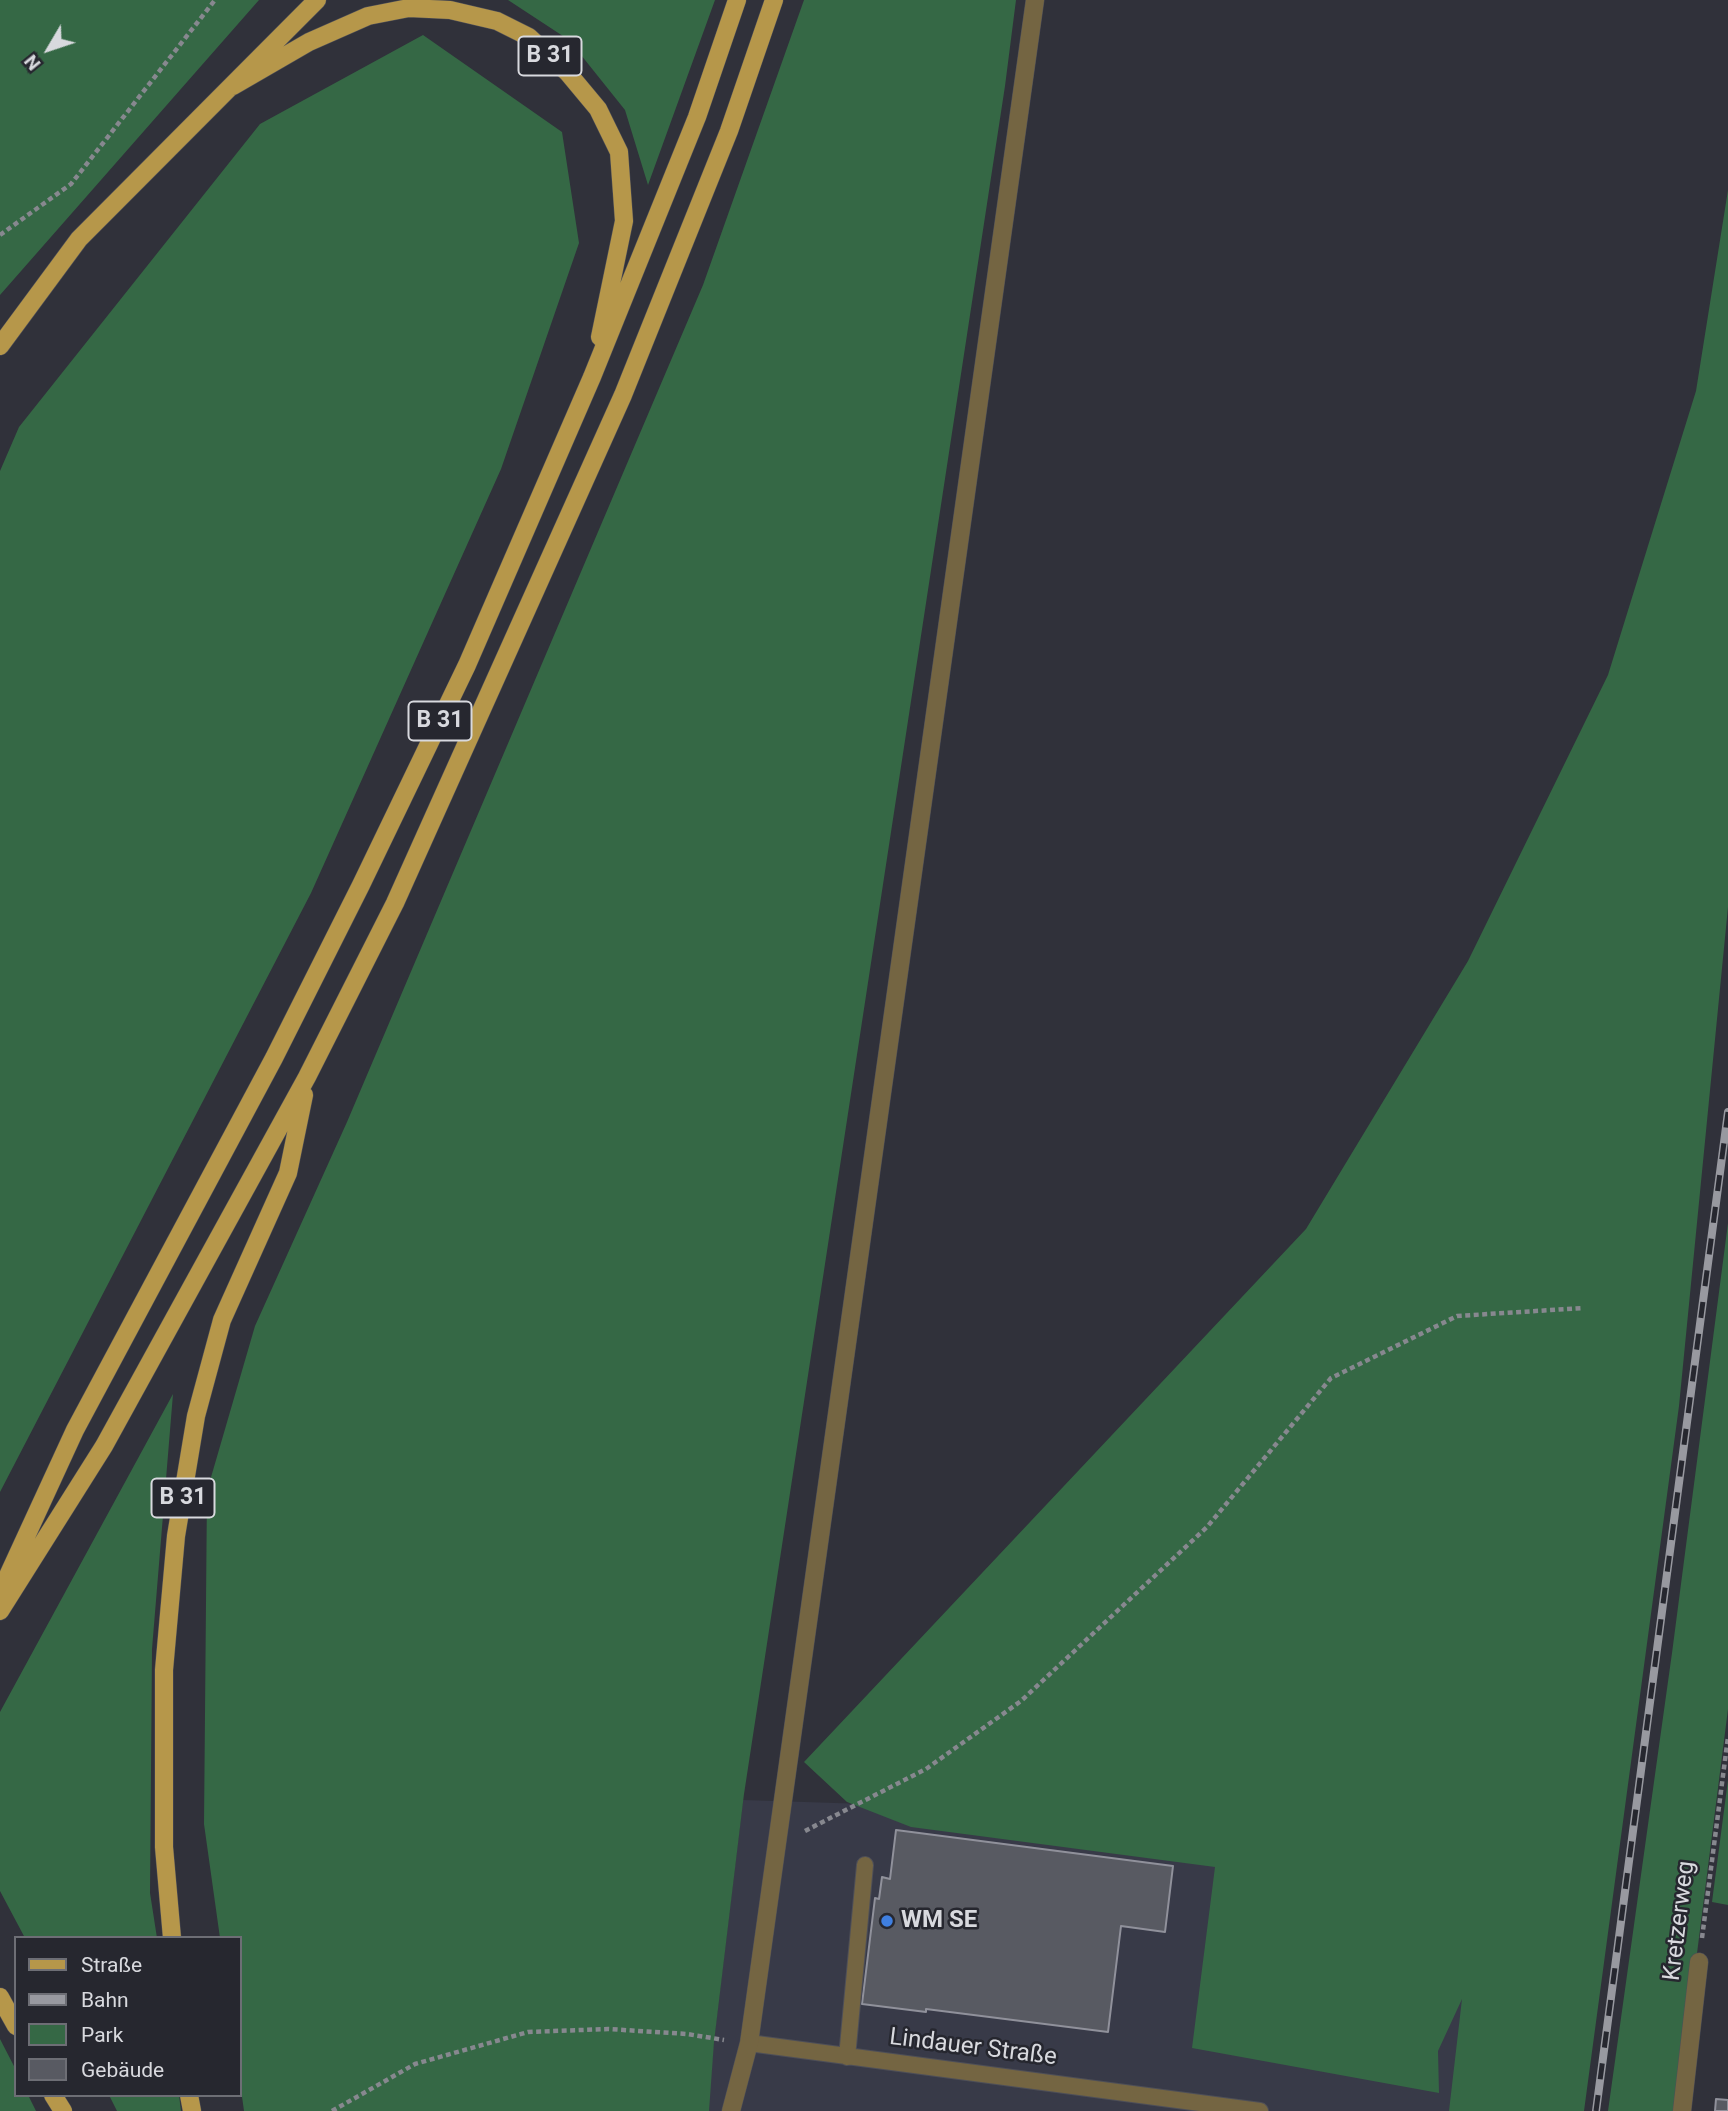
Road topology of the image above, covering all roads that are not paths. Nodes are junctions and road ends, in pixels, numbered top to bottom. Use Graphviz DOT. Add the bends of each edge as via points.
graph roads {
  1 [pos="317,0"];
  2 [pos="737,0"];
  3 [pos="774,0"];
  4 [pos="1035,0"];
  5 [pos="233,86"];
  6 [pos="0,346"];
  7 [pos="592,377"];
  8 [pos="307,1077"];
  9 [pos="0,1593"];
  10 [pos="0,1611"];
  11 [pos="865,1865"];
  12 [pos="172,1936"];
  13 [pos="1699,1962"];
  14 [pos="0,1997"];
  15 [pos="14,2022"];
  16 [pos="749,2043"];
  17 [pos="847,2057"];
  18 [pos="732,2111"];
  19 [pos="1261,2111"];
  20 [pos="1682,2111"];
  1 -- 5 [label="main road, B 31"];
  2 -- 7 [label="main road, B 31" via="696,117"];
  3 -- 8 [label="main road, B 31" via="729,131 623,395 395,903"];
  4 -- 16 [label="street"];
  5 -- 6 [label="main road, B 31" via="79,239"];
  5 -- 7 [label="main road, B 31" via="356,21 409,8 450,10 497,20 529,37 598,109 619,152 624,221"];
  7 -- 9 [label="main road, B 31" via="467,665 360,885 274,1058 75,1430"];
  8 -- 10 [label="main road, B 31" via="104,1446"];
  8 -- 12 [label="main road, B 31" via="288,1173 222,1320 196,1416 181,1509 164,1670 164,1847"];
  11 -- 17 [label="lane"];
  13 -- 20 [label="street, Kretzerweg"];
  14 -- 15 [label="main road"];
  16 -- 17 [label="lane, Lindauer Straße"];
  16 -- 18 [label="street"];
  17 -- 19 [label="lane, Lindauer Straße"];
}
